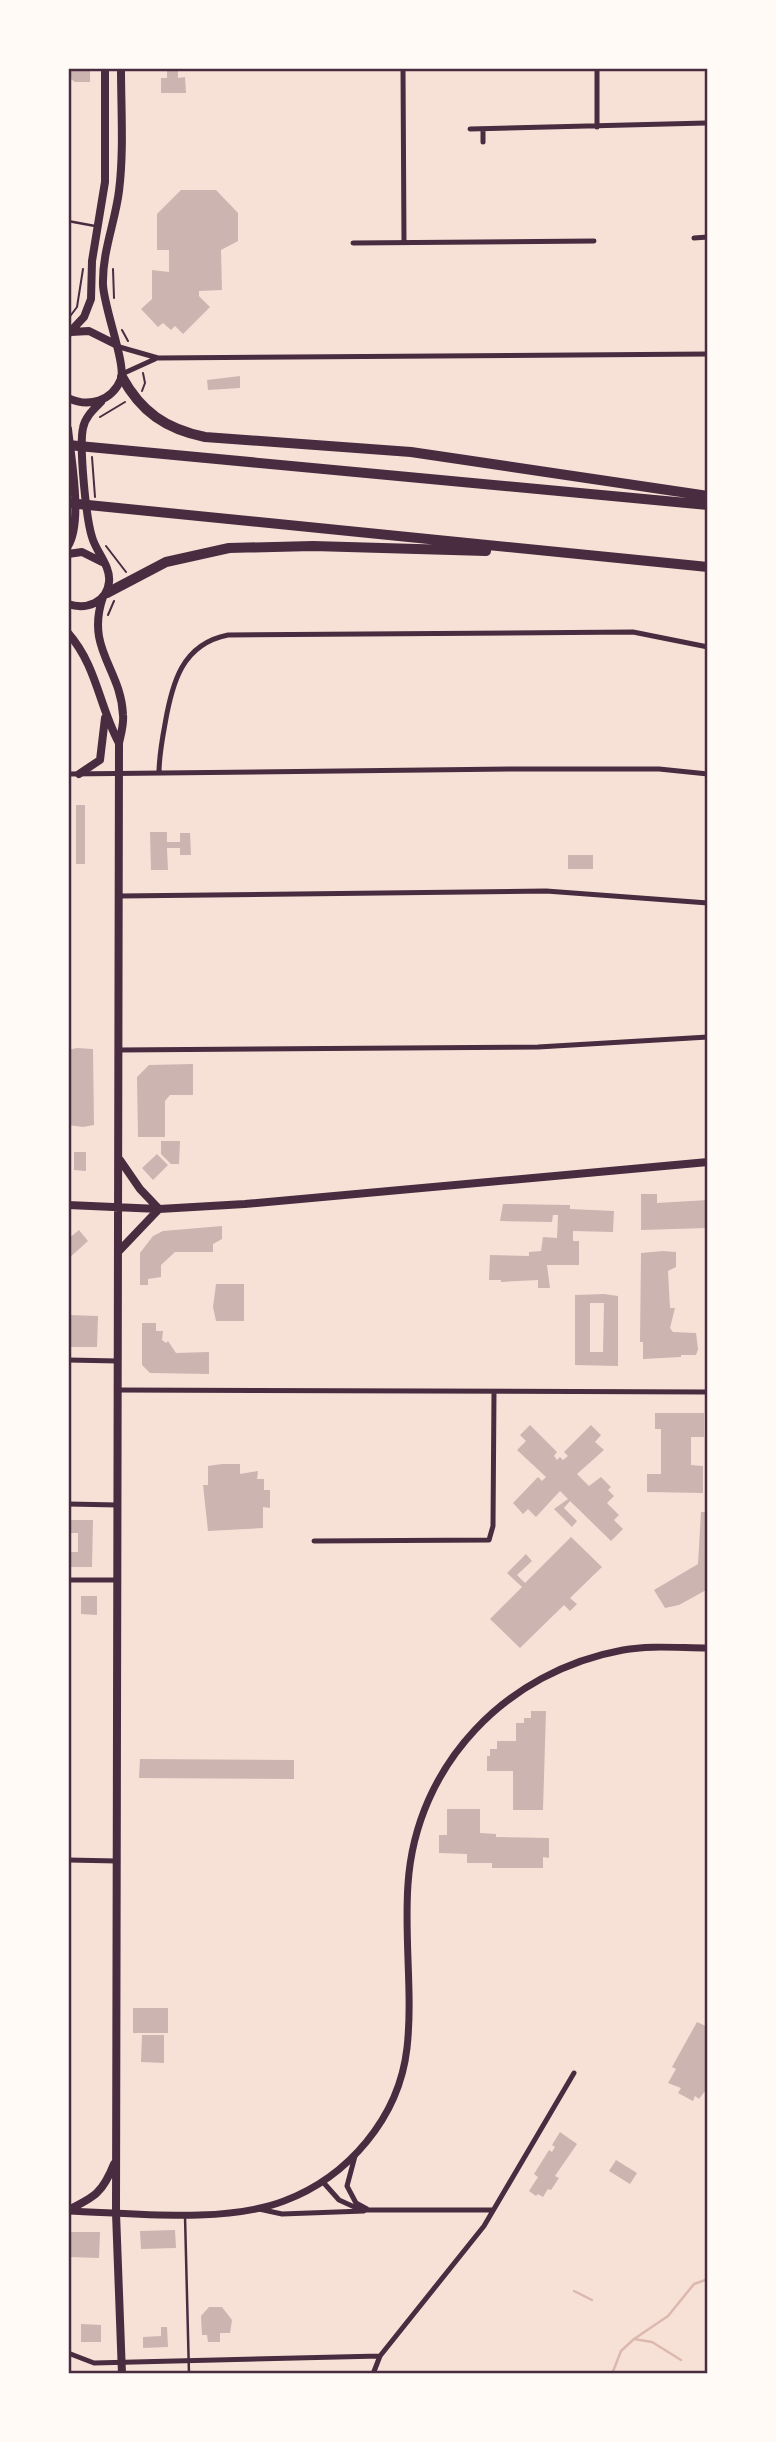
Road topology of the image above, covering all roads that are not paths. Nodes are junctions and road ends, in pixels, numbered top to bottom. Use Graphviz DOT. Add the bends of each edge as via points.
graph roads {
  1 [pos="105,68"];
  2 [pos="121,68"];
  3 [pos="403,68"];
  4 [pos="597,68"];
  5 [pos="706,123"];
  6 [pos="597,127"];
  7 [pos="470,129"];
  8 [pos="482,129"];
  9 [pos="482,142"];
  10 [pos="68,221"];
  11 [pos="98,226"];
  12 [pos="708,237"];
  13 [pos="694,238"];
  14 [pos="594,241"];
  15 [pos="404,242"];
  16 [pos="353,243"];
  17 [pos="70,333"];
  18 [pos="116,345"];
  19 [pos="708,355"];
  20 [pos="158,358"];
  21 [pos="122,376"];
  22 [pos="68,398"];
  23 [pos="103,400"];
  24 [pos="68,429"];
  25 [pos="68,445"];
  26 [pos="708,496"];
  27 [pos="68,503"];
  28 [pos="708,505"];
  29 [pos="68,546"];
  30 [pos="68,554"];
  31 [pos="571,554"];
  32 [pos="105,564"];
  33 [pos="708,567"];
  34 [pos="105,595"];
  35 [pos="68,604"];
  36 [pos="68,633"];
  37 [pos="708,647"];
  38 [pos="106,712"];
  39 [pos="119,743"];
  40 [pos="121,773"];
  41 [pos="159,773"];
  42 [pos="68,774"];
  43 [pos="79,774"];
  44 [pos="708,774"];
  45 [pos="120,896"];
  46 [pos="708,903"];
  47 [pos="708,1037"];
  48 [pos="119,1050"];
  49 [pos="120,1160"];
  50 [pos="708,1163"];
  51 [pos="68,1205"];
  52 [pos="119,1208"];
  53 [pos="159,1209"];
  54 [pos="119,1251"];
  55 [pos="68,1360"];
  56 [pos="118,1361"];
  57 [pos="118,1390"];
  58 [pos="494,1392"];
  59 [pos="708,1392"];
  60 [pos="68,1504"];
  61 [pos="118,1505"];
  62 [pos="314,1541"];
  63 [pos="68,1580"];
  64 [pos="118,1580"];
  65 [pos="708,1648"];
  66 [pos="68,1860"];
  67 [pos="117,1861"];
  68 [pos="574,2073"];
  69 [pos="356,2155"];
  70 [pos="116,2158"];
  71 [pos="323,2182"];
  72 [pos="259,2209"];
  73 [pos="493,2210"];
  74 [pos="68,2211"];
  75 [pos="370,2211"];
  76 [pos="116,2213"];
  77 [pos="185,2213"];
  78 [pos="68,2353"];
  79 [pos="380,2356"];
  80 [pos="189,2360"];
  81 [pos="121,2362"];
  82 [pos="122,2374"];
  83 [pos="189,2374"];
  84 [pos="373,2374"];
  1 -- 11 [label="main road" via="106,160"];
  2 -- 18 [label="main road" via="121,179 103,273 105,305"];
  3 -- 15 [label="street"];
  4 -- 6 [label="street"];
  5 -- 6 [label="street"];
  6 -- 8 [label="street"];
  7 -- 8 [label="street"];
  8 -- 9 [label="street"];
  10 -- 11 [label="lane"];
  11 -- 17 [label="main road" via="88,311"];
  12 -- 13 [label="street"];
  14 -- 15 [label="street"];
  15 -- 16 [label="street"];
  17 -- 18 [label="main road" via="89,331"];
  18 -- 20 [label="street"];
  18 -- 21 [label="main road"];
  19 -- 20 [label="street"];
  20 -- 21 [label="street"];
  21 -- 23 [label="main road"];
  21 -- 26 [label="highway" via="132,396 152,416 177,430 205,437 411,452"];
  22 -- 23 [label="main road" via="81,403"];
  23 -- 32 [label="main road" via="86,421 82,436 88,463 90,530"];
  24 -- 29 [label="main road" via="75,528"];
  25 -- 28 [label="highway"];
  27 -- 31 [label="highway"];
  30 -- 32 [label="main road" via="91,554"];
  31 -- 33 [label="highway"];
  31 -- 34 [label="highway" via="229,548 166,562"];
  32 -- 34 [label="main road" via="109,581"];
  34 -- 35 [label="main road" via="81,607"];
  34 -- 39 [label="main road" via="96,626 122,708"];
  36 -- 38 [label="main road" via="87,658"];
  37 -- 41 [label="street" via="633,632 214,638 190,654 179,670 171,692"];
  38 -- 39 [label="main road"];
  38 -- 43 [label="main road" via="100,760"];
  39 -- 40 [label="main road"];
  40 -- 41 [label="street"];
  40 -- 43 [label="street"];
  40 -- 45 [label="main road"];
  41 -- 44 [label="street" via="659,769"];
  42 -- 43 [label="street"];
  45 -- 46 [label="street" via="546,891"];
  45 -- 48 [label="main road"];
  47 -- 48 [label="street" via="538,1047"];
  48 -- 49 [label="main road"];
  49 -- 52 [label="main road"];
  49 -- 53 [label="main road"];
  50 -- 53 [label="main road"];
  51 -- 52 [label="main road"];
  52 -- 53 [label="main road"];
  52 -- 54 [label="main road"];
  53 -- 54 [label="main road"];
  54 -- 56 [label="main road"];
  55 -- 56 [label="street"];
  56 -- 57 [label="main road"];
  57 -- 58 [label="street"];
  57 -- 61 [label="main road"];
  58 -- 59 [label="street"];
  58 -- 62 [label="street" via="493,1526 489,1540"];
  60 -- 61 [label="street"];
  61 -- 64 [label="main road"];
  63 -- 64 [label="street"];
  64 -- 67 [label="main road"];
  65 -- 69 [label="street" via="626,1649 555,1670 502,1702 449,1761 425,1810 411,1859 405,2063 385,2114"];
  66 -- 67 [label="street"];
  67 -- 70 [label="main road"];
  68 -- 73 [label="street"];
  69 -- 71 [label="street"];
  69 -- 75 [label="street" via="347,2186 356,2203"];
  70 -- 74 [label="main road" via="105,2186 93,2199"];
  70 -- 76 [label="main road"];
  71 -- 72 [label="street"];
  71 -- 75 [label="street" via="339,2200"];
  72 -- 75 [label="street" via="293,2214"];
  72 -- 77 [label="street"];
  73 -- 75 [label="street"];
  73 -- 79 [label="street"];
  74 -- 76 [label="street"];
  76 -- 77 [label="street"];
  76 -- 81 [label="main road"];
  77 -- 80 [label="lane"];
  78 -- 81 [label="street" via="94,2363"];
  79 -- 80 [label="street"];
  79 -- 84 [label="street"];
  80 -- 81 [label="street"];
  80 -- 83 [label="lane"];
  81 -- 82 [label="main road"];
}
